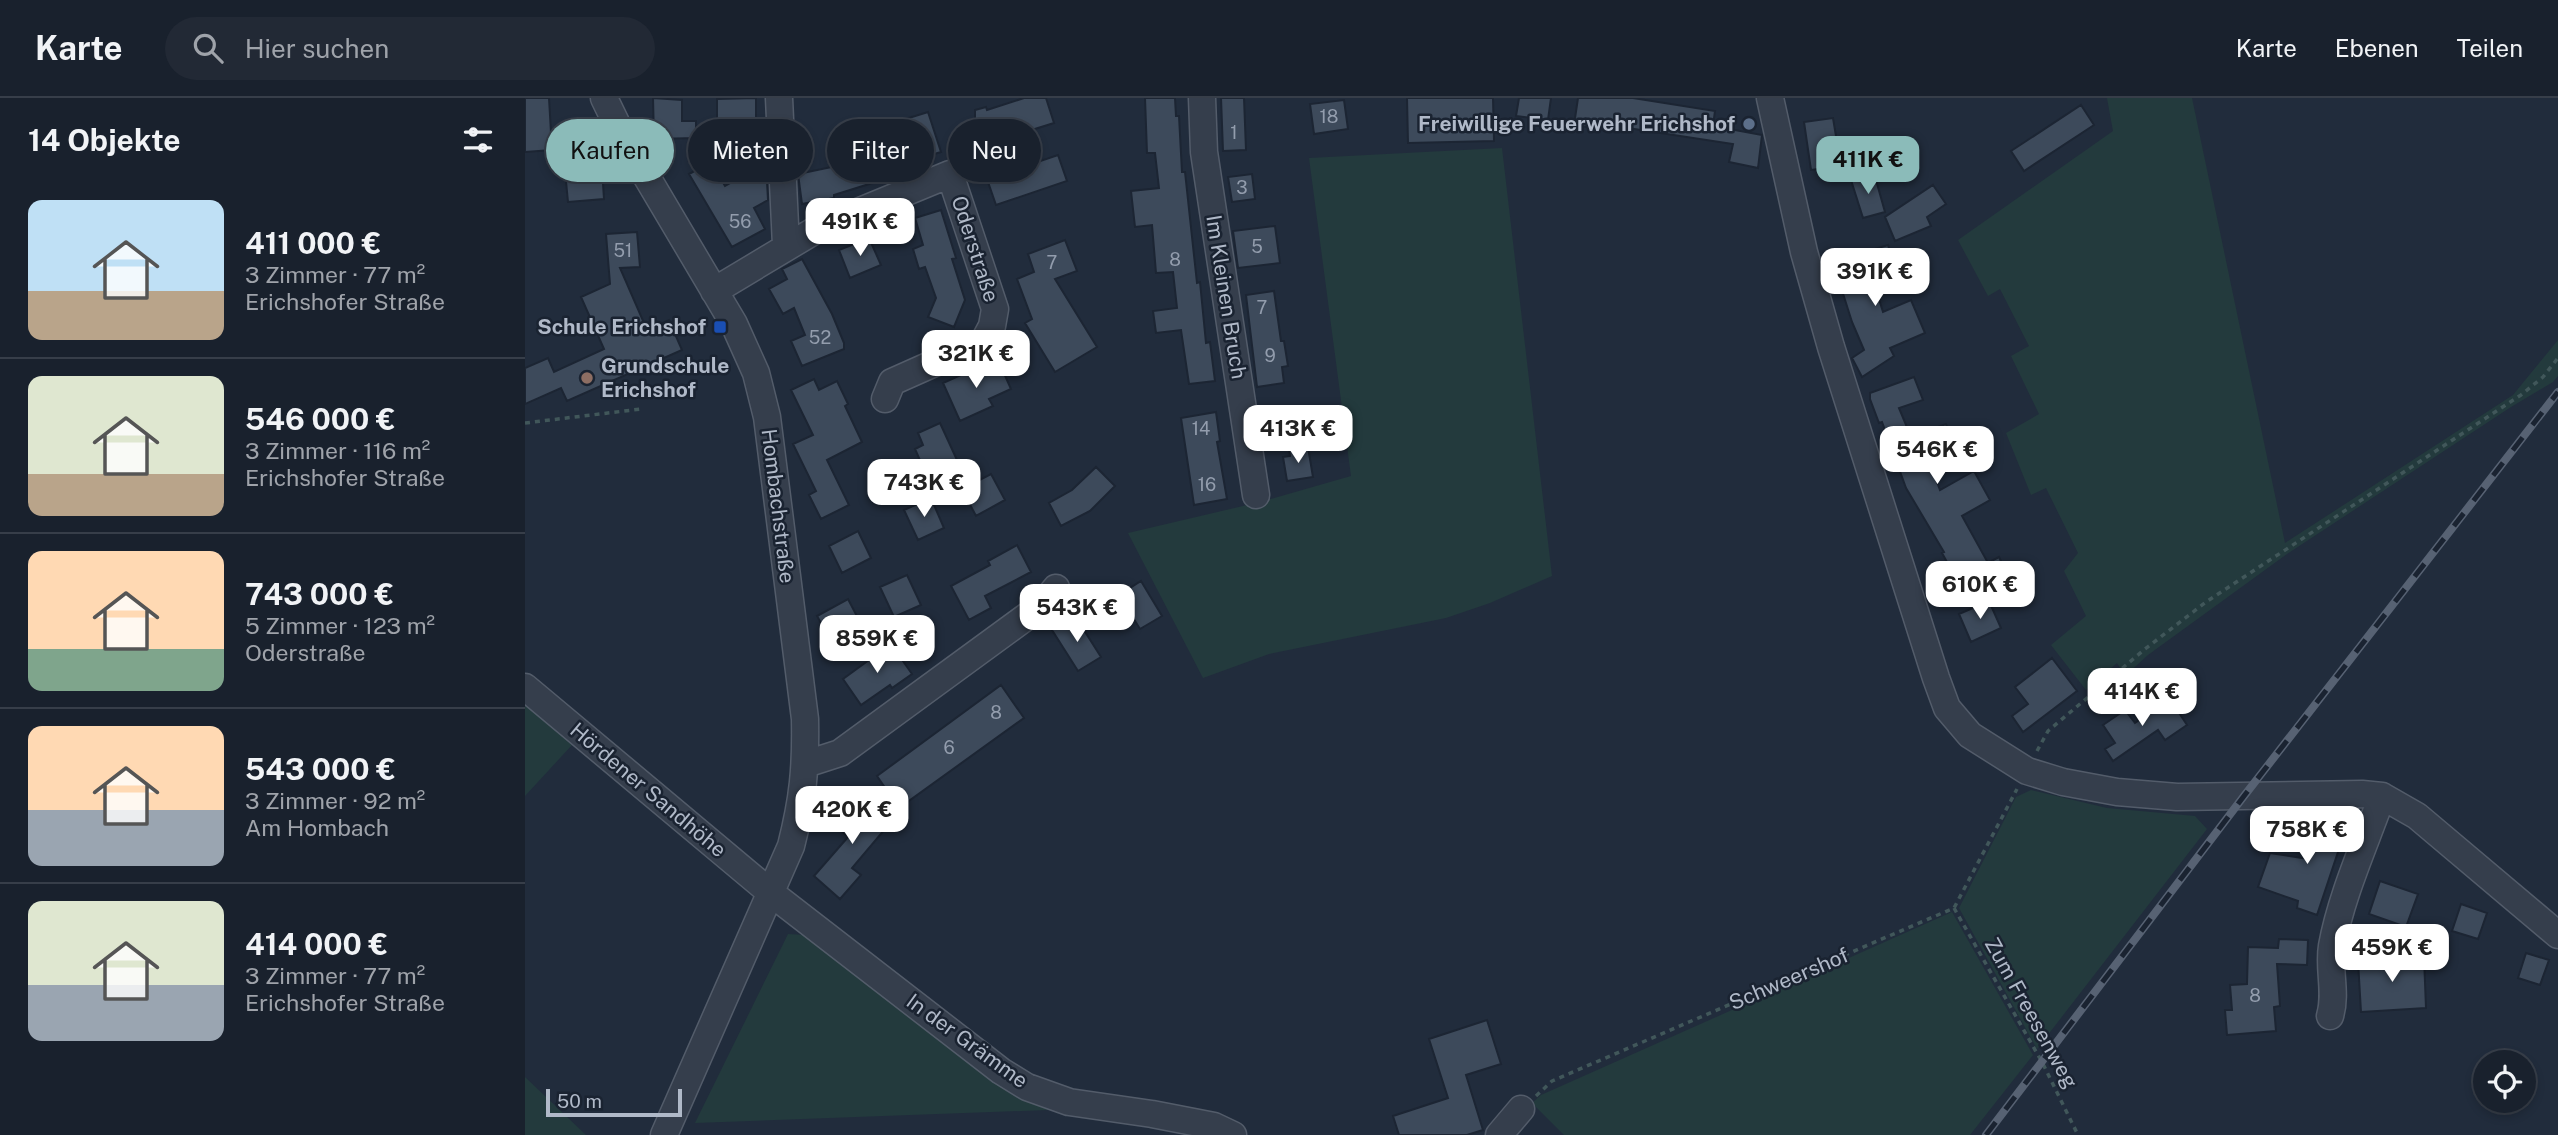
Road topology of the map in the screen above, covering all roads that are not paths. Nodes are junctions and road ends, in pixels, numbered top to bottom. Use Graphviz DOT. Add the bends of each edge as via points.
graph roads {
  1 [pos="604,98"];
  2 [pos="779,98"];
  3 [pos="1202,98"];
  4 [pos="1770,98"];
  5 [pos="786,246"];
  6 [pos="714,291"];
  7 [pos="885,399"];
  8 [pos="1255,495"];
  9 [pos="1056,588"];
  10 [pos="525,687"];
  11 [pos="806,764"];
  12 [pos="2382,796"];
  13 [pos="771,893"];
  14 [pos="2558,935"];
  15 [pos="2330,1016"];
  16 [pos="1521,1109"];
  17 [pos="664,1135"];
  18 [pos="1233,1135"];
  19 [pos="1499,1135"];
  1 -- 6 [label="street, Hombachstraße"];
  2 -- 5 [label="street"];
  3 -- 8 [label="street, Im Kleinen Bruch" via="1204,152"];
  4 -- 12 [label="street" via="1804,253 1831,347 1947,708 1970,735 2027,771 2117,792 2177,797"];
  5 -- 6 [label="street, Oderstraße"];
  5 -- 7 [label="street, Oderstraße" via="950,174 995,309 992,326 984,341 892,382"];
  6 -- 11 [label="street, Hombachstraße" via="756,373 767,417 806,719"];
  9 -- 11 [label="street" via="1041,606 840,753"];
  10 -- 13 [label="street, Hördener Sandhöhe"];
  11 -- 13 [label="street, Hombachstraße" via="791,846"];
  12 -- 14 [label="street" via="2417,816"];
  12 -- 15 [label="street" via="2337,924 2331,950"];
  13 -- 17 [label="street, Hombachstraße"];
  13 -- 18 [label="street, In der Grämme" via="1027,1087 1069,1102 1214,1126"];
  16 -- 19 [label="street"];
}
